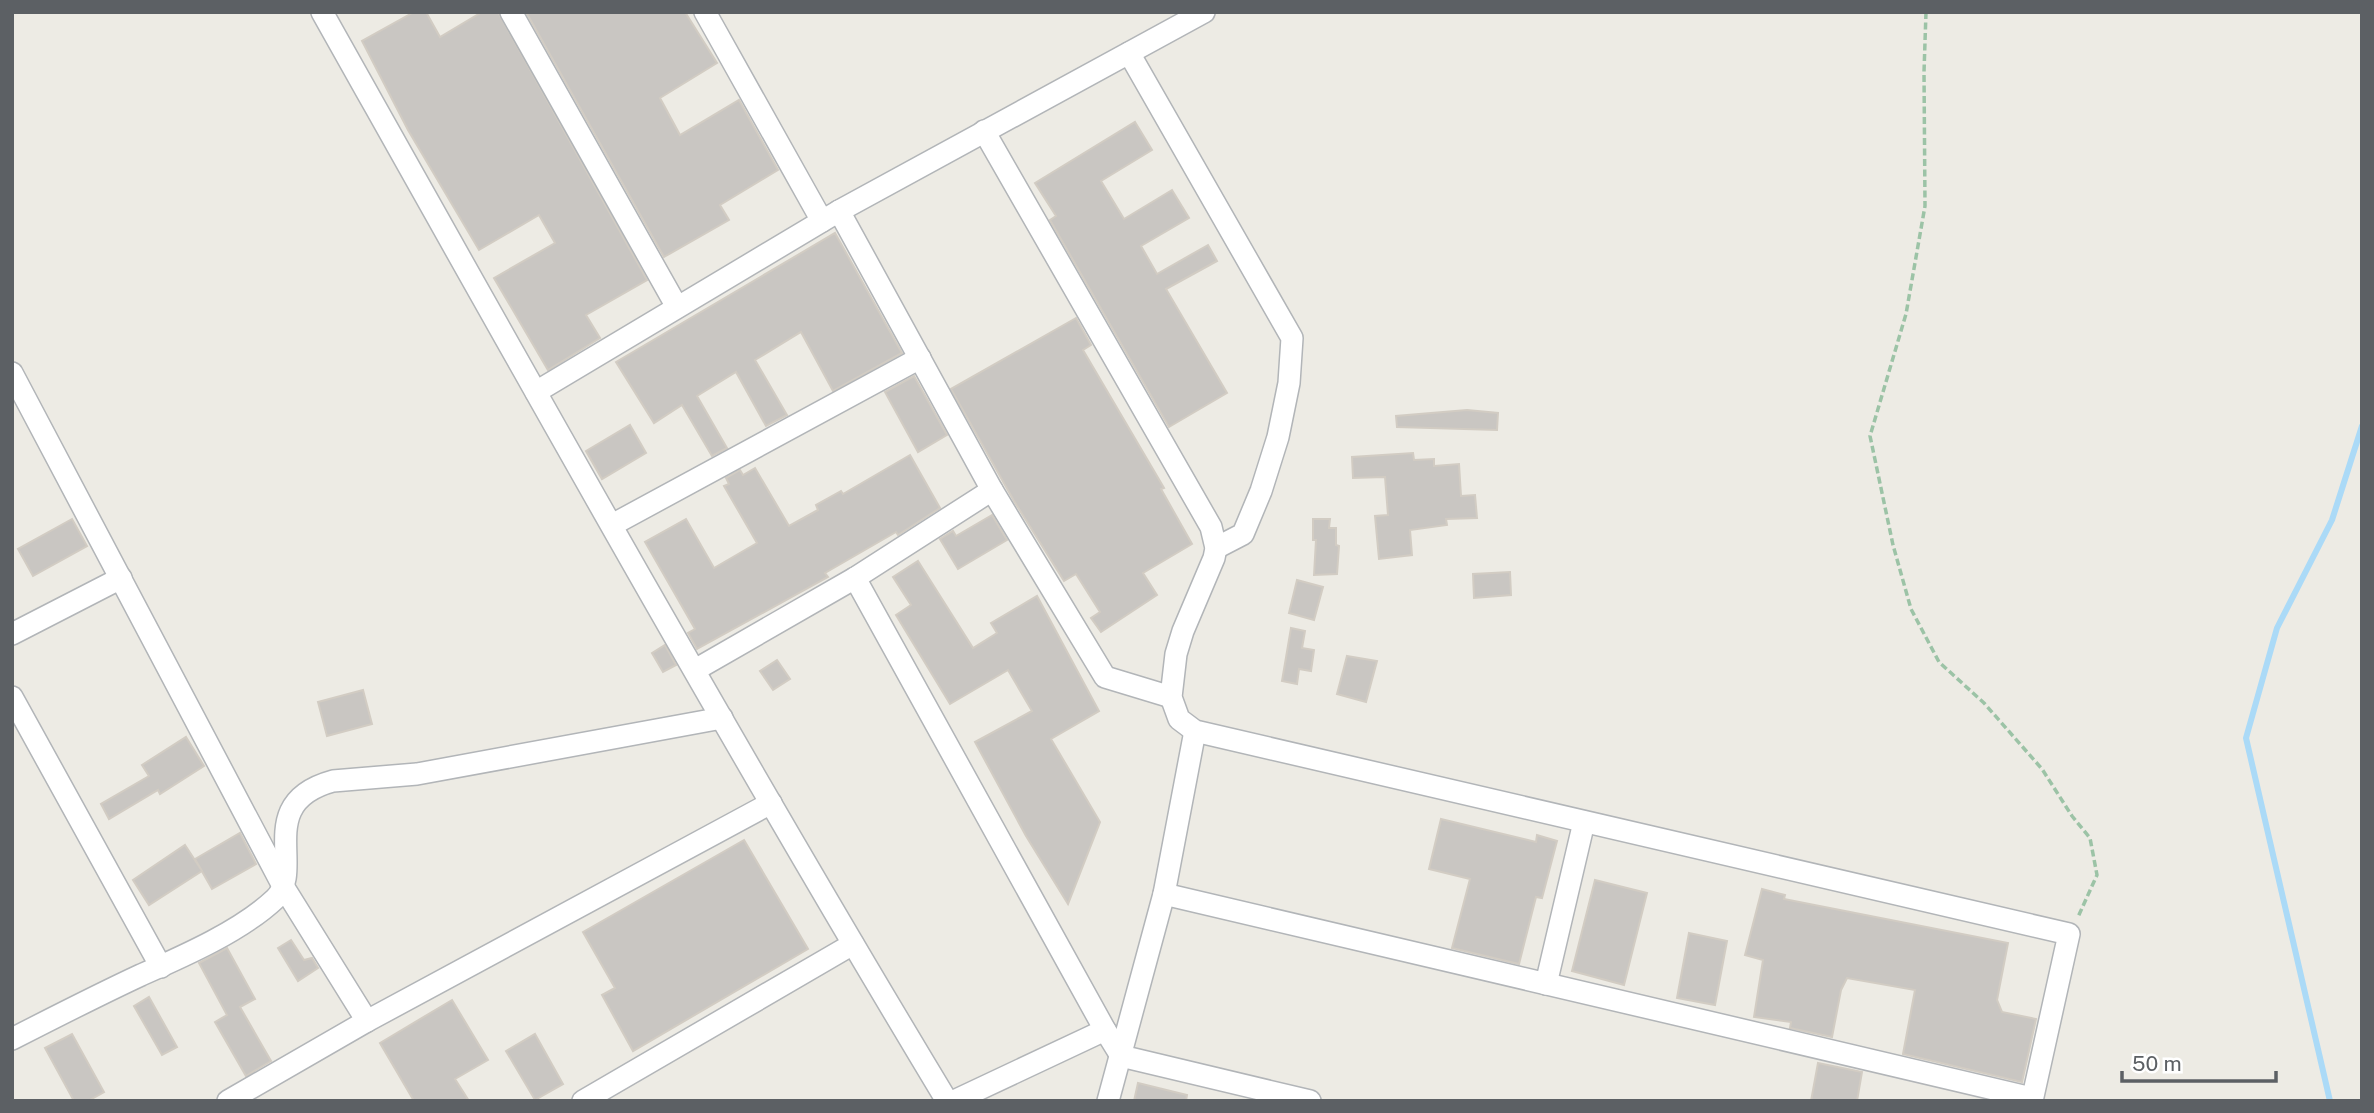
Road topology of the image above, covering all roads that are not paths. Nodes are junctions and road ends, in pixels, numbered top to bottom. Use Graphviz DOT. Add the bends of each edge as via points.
graph roads {
  1 [pos="322,12"];
  2 [pos="511,12"];
  3 [pos="705,12"];
  4 [pos="1204,12"];
  5 [pos="1129,53"];
  6 [pos="984,131"];
  7 [pos="831,216"];
  8 [pos="677,307"];
  9 [pos="920,358"];
  10 [pos="12,373"];
  11 [pos="536,392"];
  12 [pos="992,490"];
  13 [pos="612,525"];
  14 [pos="1216,548"];
  15 [pos="121,578"];
  16 [pos="855,578"];
  17 [pos="12,634"];
  18 [pos="695,670"];
  19 [pos="1171,697"];
  20 [pos="12,698"];
  21 [pos="722,718"];
  22 [pos="1195,731"];
  23 [pos="771,803"];
  24 [pos="1584,822"];
  25 [pos="284,886"];
  26 [pos="1164,894"];
  27 [pos="853,944"];
  28 [pos="161,967"];
  29 [pos="1546,984"];
  30 [pos="368,1021"];
  31 [pos="1105,1030"];
  32 [pos="12,1040"];
  33 [pos="1121,1056"];
  34 [pos="1270,1096"];
  35 [pos="239,1098"];
  36 [pos="2032,1100"];
  37 [pos="583,1101"];
  38 [pos="947,1101"];
  39 [pos="954,1101"];
  40 [pos="1108,1101"];
  41 [pos="1310,1101"];
  1 -- 11 [label="street"];
  2 -- 8 [label="street"];
  3 -- 7 [label="street"];
  4 -- 5 [label="street"];
  5 -- 6 [label="street"];
  5 -- 14 [label="street" via="1292,338 1289,383 1261,491 1243,534"];
  6 -- 7 [label="street"];
  6 -- 14 [label="street" via="1211,527"];
  7 -- 8 [label="street"];
  7 -- 9 [label="street"];
  8 -- 11 [label="street"];
  9 -- 12 [label="street"];
  9 -- 13 [label="street"];
  10 -- 15 [label="street"];
  11 -- 13 [label="street"];
  12 -- 16 [label="street"];
  12 -- 19 [label="street" via="1105,677"];
  13 -- 18 [label="street"];
  14 -- 19 [label="street" via="1176,654"];
  15 -- 17 [label="street"];
  15 -- 25 [label="street"];
  16 -- 18 [label="street"];
  16 -- 31 [label="street"];
  18 -- 21 [label="street"];
  19 -- 22 [label="street" via="1179,719"];
  20 -- 28 [label="street"];
  21 -- 23 [label="street"];
  21 -- 25 [label="street" via="426,773 322,784 303,797 289,816"];
  22 -- 24 [label="street"];
  22 -- 26 [label="street"];
  23 -- 27 [label="street"];
  23 -- 30 [label="street"];
  24 -- 29 [label="street"];
  24 -- 36 [label="street" via="2070,934"];
  25 -- 28 [label="street" via="276,898 246,920"];
  25 -- 30 [label="street"];
  26 -- 29 [label="street"];
  26 -- 33 [label="street"];
  27 -- 37 [label="street"];
  27 -- 38 [label="street"];
  28 -- 32 [label="street"];
  29 -- 36 [label="street"];
  30 -- 35 [label="street"];
  31 -- 33 [label="street"];
  31 -- 39 [label="street"];
  33 -- 34 [label="street"];
  33 -- 40 [label="street"];
  34 -- 41 [label="street"];
}
